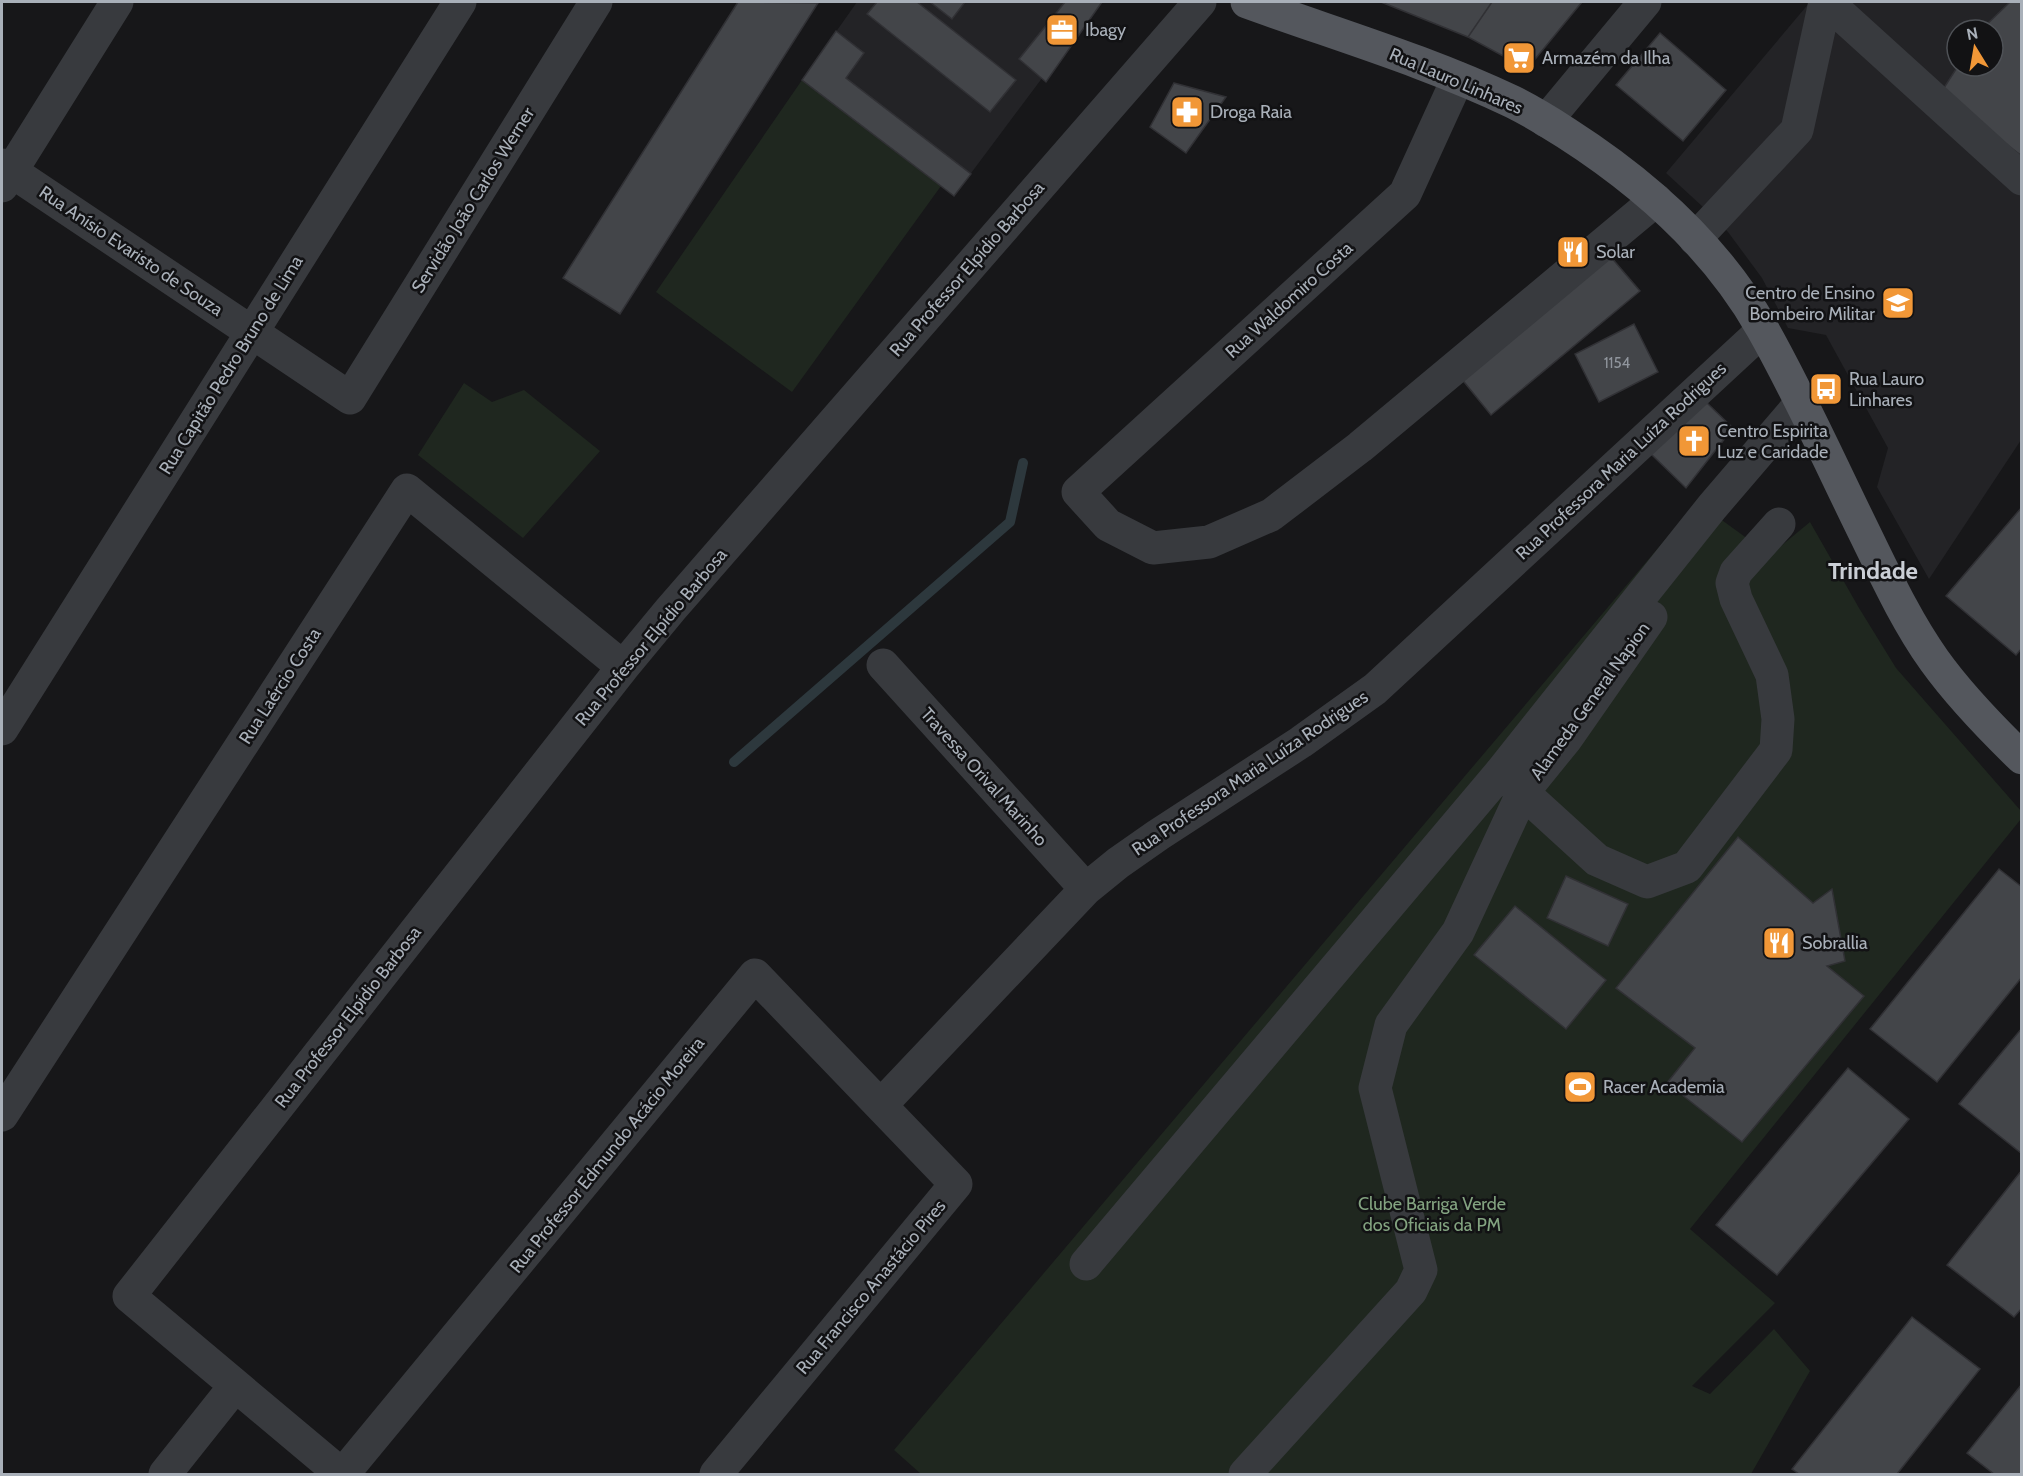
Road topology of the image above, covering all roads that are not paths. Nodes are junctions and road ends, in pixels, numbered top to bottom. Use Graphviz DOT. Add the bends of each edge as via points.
graph roads {
  1 [pos="117,2"];
  2 [pos="460,2"];
  3 [pos="596,2"];
  4 [pos="1200,2"];
  5 [pos="1645,2"];
  6 [pos="1826,2"];
  7 [pos="1260,4"];
  8 [pos="1458,78"];
  9 [pos="1546,121"];
  10 [pos="5,174"];
  11 [pos="2022,178"];
  12 [pos="1656,200"];
  13 [pos="1695,239"];
  14 [pos="1763,330"];
  15 [pos="251,332"];
  16 [pos="350,398"];
  17 [pos="1801,404"];
  18 [pos="1779,524"];
  19 [pos="1706,532"];
  20 [pos="882,665"];
  21 [pos="623,667"];
  22 [pos="2,729"];
  23 [pos="2020,754"];
  24 [pos="1512,782"];
  25 [pos="1086,889"];
  26 [pos="881,1105"];
  27 [pos="2,1115"];
  28 [pos="1086,1264"];
  29 [pos="235,1386"];
  30 [pos="165,1474"];
  31 [pos="342,1474"];
  32 [pos="716,1474"];
  33 [pos="1245,1474"];
  1 -- 10 [label="street"];
  2 -- 15 [label="street, Rua Capitão Pedro Bruno de Lima"];
  3 -- 16 [label="street, Servidão João Carlos Werner"];
  4 -- 21 [label="street, Rua Professor Elpídio Barbosa"];
  5 -- 9 [label="street"];
  6 -- 11 [label="street"];
  6 -- 13 [label="street" via="1797,130"];
  7 -- 8 [label="main road, Rua Lauro Linhares"];
  8 -- 9 [label="main road, Rua Lauro Linhares"];
  8 -- 12 [label="street, Rua Waldomiro Costa" via="1405,194 1078,492 1108,525 1153,548 1209,542 1271,515 1360,447"];
  9 -- 12 [label="main road, Rua Lauro Linhares" via="1605,158"];
  10 -- 15 [label="street, Rua Anísio Evaristo de Souza"];
  12 -- 13 [label="main road, Rua Lauro Linhares"];
  13 -- 14 [label="main road, Rua Lauro Linhares" via="1729,278"];
  14 -- 17 [label="main road, Rua Lauro Linhares"];
  14 -- 25 [label="street, Rua Professora Maria Luíza Rodrigues" via="1376,689 1150,840"];
  15 -- 16 [label="street, Rua Anísio Evaristo de Souza"];
  15 -- 22 [label="street, Rua Capitão Pedro Bruno de Lima"];
  17 -- 23 [label="main road, Rua Lauro Linhares" via="1912,626 1961,694"];
  17 -- 24 [label="street" via="1712,507"];
  18 -- 24 [label="street, Alameda General Napion" via="1736,572 1732,583 1772,675 1778,719 1776,750 1687,867 1647,882 1597,860"];
  19 -- 24 [label="street, Alameda General Napion" via="1566,739"];
  20 -- 25 [label="street, Travessa Orival Marinho"];
  21 -- 27 [label="street, Rua Laércio Costa" via="408,490"];
  21 -- 29 [label="street, Rua Professor Elpídio Barbosa" via="129,1296"];
  24 -- 28 [label="street"];
  24 -- 33 [label="street" via="1458,932 1391,1025 1375,1088 1421,1270 1411,1292"];
  25 -- 26 [label="street, Rua Professora Maria Luíza Rodrigues"];
  26 -- 31 [label="street, Rua Professor Edmundo Acácio Moreira" via="755,975"];
  26 -- 32 [label="street, Rua Francisco Anastácio Pires" via="956,1184"];
  29 -- 30 [label="street"];
  29 -- 31 [label="street"];
}
